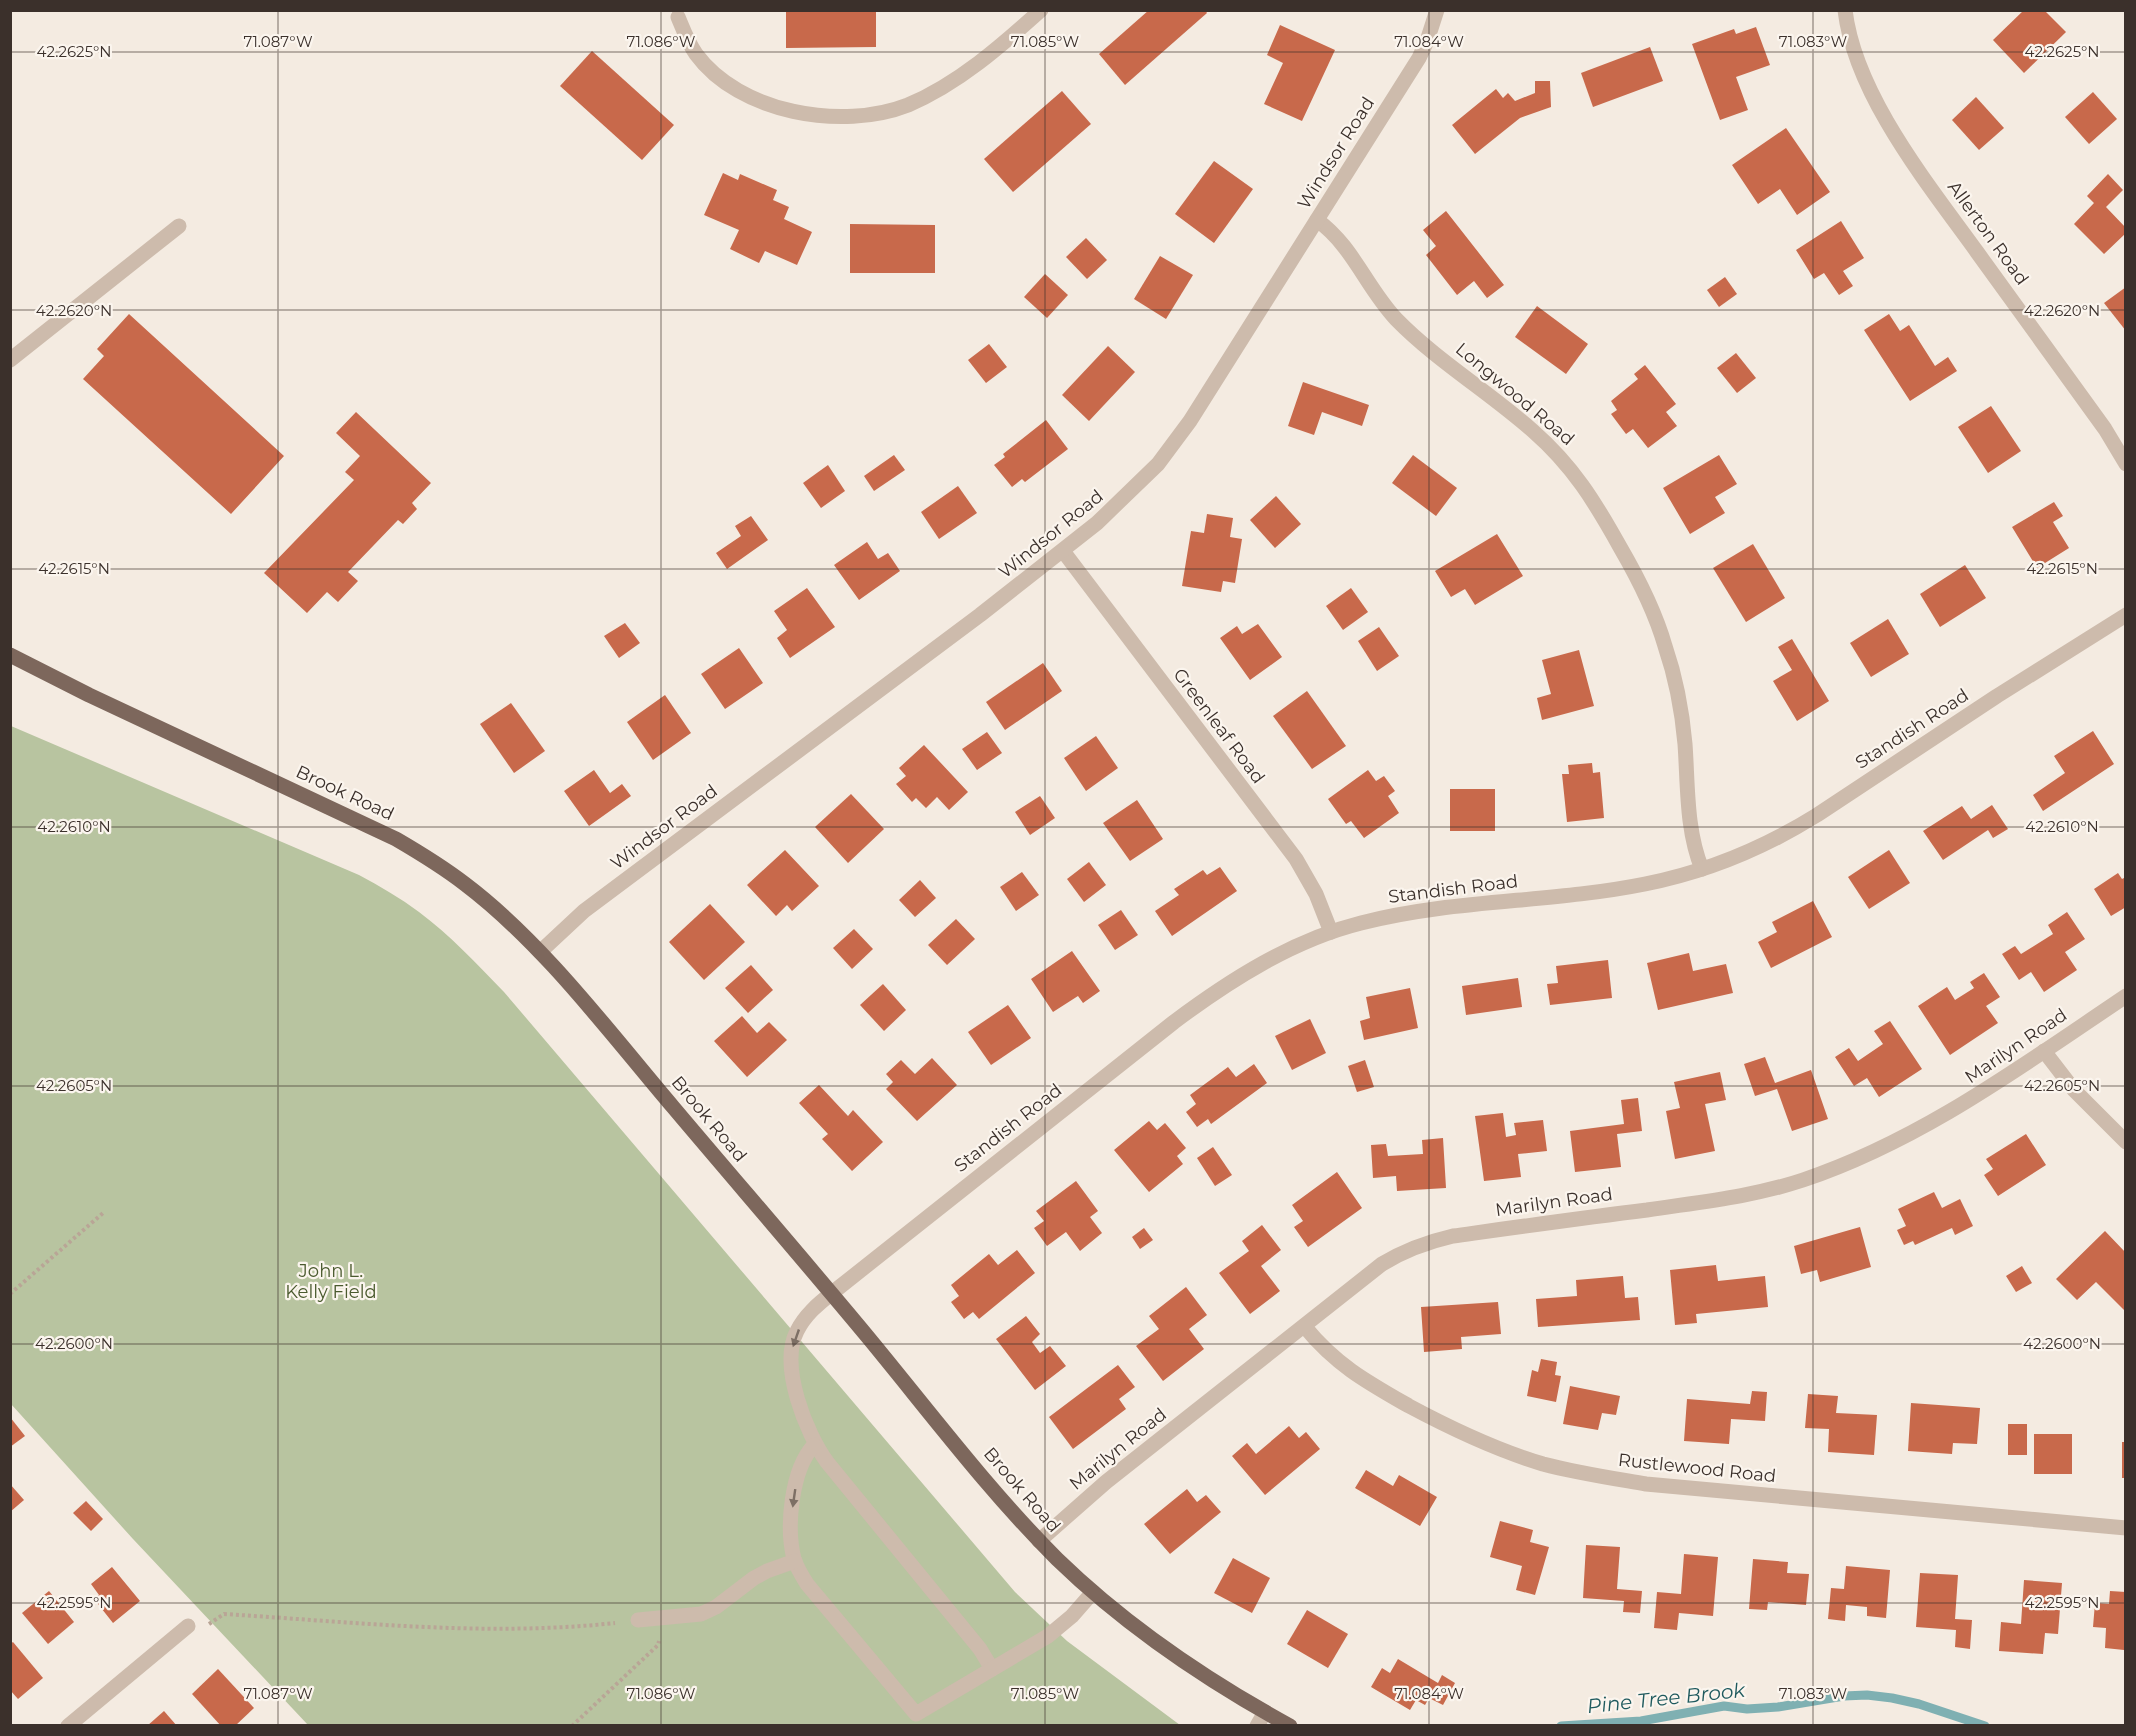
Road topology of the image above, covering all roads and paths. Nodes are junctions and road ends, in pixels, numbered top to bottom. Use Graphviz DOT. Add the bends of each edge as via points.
graph roads {
  1 [pos="1041,10"];
  2 [pos="1437,10"];
  3 [pos="1845,10"];
  4 [pos="678,17"];
  5 [pos="1317,220"];
  6 [pos="179,226"];
  7 [pos="10,360"];
  8 [pos="2126,464"];
  9 [pos="1063,551"];
  10 [pos="2126,615"];
  11 [pos="10,654"];
  12 [pos="1702,869"];
  13 [pos="1331,932"];
  14 [pos="540,952"];
  15 [pos="2126,996"];
  16 [pos="2044,1051"];
  17 [pos="2126,1142"];
  18 [pos="103,1213"];
  19 [pos="832,1293"];
  20 [pos="10,1294"];
  21 [pos="1305,1326"];
  22 [pos="814,1445"];
  23 [pos="2126,1528"];
  24 [pos="1039,1540"];
  25 [pos="795,1561"];
  26 [pos="1093,1592"];
  27 [pos="663,1618"];
  28 [pos="638,1620"];
  29 [pos="188,1626"];
  30 [pos="992,1669"];
  31 [pos="1265,1712"];
  32 [pos="68,1725"];
  33 [pos="572,1725"];
  34 [pos="1257,1725"];
  35 [pos="1290,1725"];
  1 -- 4 [label="street" via="973,66 926,96 887,111 840,117 816,116 747,96 728,84 696,53"];
  2 -- 5 [label="street, Windsor Road" via="1419,58"];
  3 -- 8 [label="street, Allerton Road" via="1861,67 1905,149"];
  5 -- 9 [label="street, Windsor Road" via="1176,443 1118,505"];
  5 -- 12 [label="street, Longwood Road" via="1349,250 1396,318 1533,430 1567,464 1598,506 1665,643 1682,717 1691,837"];
  6 -- 7 [label="street"];
  9 -- 13 [label="street, Greenleaf Road" via="1296,859 1317,894"];
  9 -- 14 [label="street, Windsor Road" via="584,911"];
  10 -- 12 [label="street, Standish Road" via="1791,831"];
  11 -- 14 [label="main road, Brook Road" via="396,839 466,885"];
  12 -- 13 [label="street, Standish Road" via="1610,890 1391,916"];
  13 -- 19 [label="street, Standish Road" via="1254,969 1196,1005"];
  14 -- 19 [label="main road, Brook Road"];
  15 -- 16 [label="street, Marilyn Road"];
  16 -- 17 [label="street" via="2074,1090"];
  16 -- 21 [label="street, Marilyn Road" via="1926,1126 1804,1180 1719,1200 1453,1236 1414,1246 1382,1264"];
  18 -- 20 [label="path"];
  19 -- 22 [label="street, Standish Road, one-way" via="804,1319 793,1343 792,1370"];
  19 -- 24 [label="main road, Brook Road"];
  21 -- 23 [label="street, Rustlewood Road" via="1349,1370 1440,1423 1509,1453 1575,1472 1646,1484"];
  21 -- 24 [label="street, Marilyn Road"];
  22 -- 25 [label="street, one-way" via="801,1463 794,1493 791,1529"];
  22 -- 30 [label="street, Standish Road" via="980,1648"];
  24 -- 26 [label="main road, Brook Road"];
  25 -- 27 [label="street" via="754,1578 701,1614"];
  25 -- 30 [label="street" via="807,1584 916,1714"];
  26 -- 30 [label="street" via="1048,1636"];
  26 -- 31 [label="main road, Brook Road" via="1169,1650"];
  27 -- 28 [label="street"];
  27 -- 33 [label="path" via="658,1645"];
  28 -- 29 [label="path" via="501,1629 224,1614 208,1625"];
  29 -- 32 [label="street"];
  31 -- 34 [label="street"];
  31 -- 35 [label="main road, Brook Road"];
}
